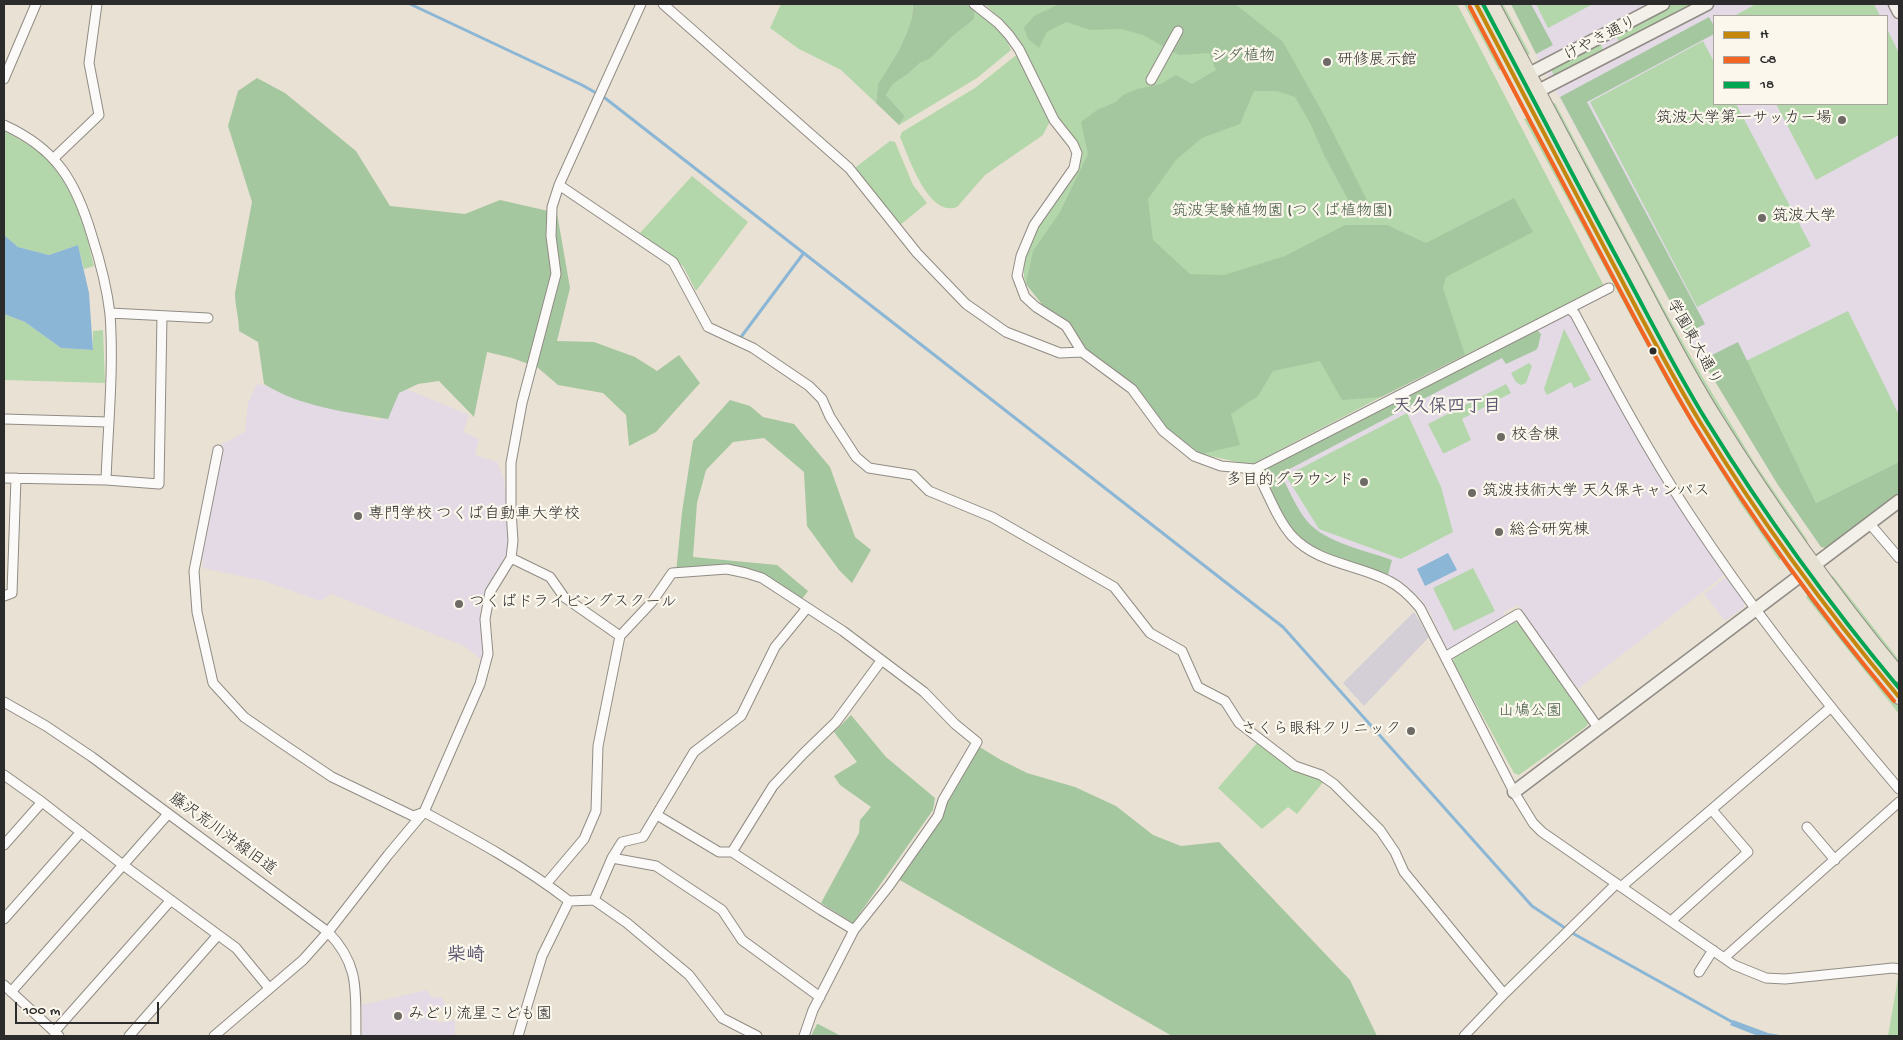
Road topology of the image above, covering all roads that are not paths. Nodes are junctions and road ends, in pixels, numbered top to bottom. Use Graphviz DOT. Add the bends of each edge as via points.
graph roads {
  1 [pos="36,4"];
  2 [pos="97,4"];
  3 [pos="641,4"];
  4 [pos="663,4"];
  5 [pos="976,4"];
  6 [pos="1476,4"];
  7 [pos="1492,4"];
  8 [pos="1663,4"];
  9 [pos="1706,4"];
  10 [pos="1895,4"];
  11 [pos="1899,12"];
  12 [pos="1178,31"];
  13 [pos="1605,34"];
  14 [pos="1614,52"];
  15 [pos="1529,74"];
  16 [pos="4,79"];
  17 [pos="1151,80"];
  18 [pos="1520,88"];
  19 [pos="1538,91"];
  20 [pos="4,125"];
  21 [pos="53,158"];
  22 [pos="559,185"];
  23 [pos="1609,288"];
  24 [pos="1570,309"];
  25 [pos="110,313"];
  26 [pos="162,316"];
  27 [pos="208,318"];
  28 [pos="1082,352"];
  29 [pos="4,419"];
  30 [pos="108,422"];
  31 [pos="218,450"];
  32 [pos="1255,469"];
  33 [pos="4,478"];
  34 [pos="16,478"];
  35 [pos="106,480"];
  36 [pos="1899,501"];
  37 [pos="1870,524"];
  38 [pos="511,558"];
  39 [pos="1899,558"];
  40 [pos="1808,570"];
  41 [pos="4,596"];
  42 [pos="807,608"];
  43 [pos="1756,609"];
  44 [pos="620,636"];
  45 [pos="1445,657"];
  46 [pos="881,661"];
  47 [pos="1899,675"];
  48 [pos="1899,697"];
  49 [pos="4,702"];
  50 [pos="1830,708"];
  51 [pos="1600,728"];
  52 [pos="4,775"];
  53 [pos="1899,789"];
  54 [pos="1514,792"];
  55 [pos="42,802"];
  56 [pos="1899,802"];
  57 [pos="1712,810"];
  58 [pos="424,812"];
  59 [pos="168,814"];
  60 [pos="657,815"];
  61 [pos="1807,827"];
  62 [pos="81,832"];
  63 [pos="4,845"];
  64 [pos="732,852"];
  65 [pos="612,858"];
  66 [pos="1835,860"];
  67 [pos="123,865"];
  68 [pos="546,884"];
  69 [pos="1619,886"];
  70 [pos="171,900"];
  71 [pos="594,900"];
  72 [pos="569,901"];
  73 [pos="4,919"];
  74 [pos="1671,921"];
  75 [pos="854,930"];
  76 [pos="328,932"];
  77 [pos="218,935"];
  78 [pos="1713,950"];
  79 [pos="1724,958"];
  80 [pos="1897,967"];
  81 [pos="1699,972"];
  82 [pos="4,985"];
  83 [pos="269,988"];
  84 [pos="11,992"];
  85 [pos="1504,994"];
  86 [pos="820,996"];
  87 [pos="56,1034"];
  88 [pos="128,1036"];
  89 [pos="214,1036"];
  90 [pos="356,1036"];
  91 [pos="518,1036"];
  92 [pos="757,1036"];
  93 [pos="804,1036"];
  94 [pos="1464,1036"];
  1 -- 16 [label="street"];
  2 -- 21 [label="street" via="89,63 99,115"];
  3 -- 22 [label="street"];
  4 -- 28 [label="street" via="849,168 917,253 966,304 1006,332 1060,353"];
  5 -- 28 [label="street" via="1009,34 1020,50 1048,109 1077,154 1074,168 1034,225 1018,265 1017,276 1026,297 1066,326"];
  6 -- 18 [label="main road, 学園東大通り"];
  7 -- 15 [label="main road, 学園東大通り"];
  8 -- 13 [label="street, けやき通り"];
  9 -- 14 [label="street, けやき通り"];
  10 -- 11 [label="street"];
  12 -- 17 [label="street"];
  13 -- 14 [label="street"];
  13 -- 15 [label="street, けやき通り"];
  14 -- 19 [label="street, けやき通り"];
  15 -- 18 [label="street"];
  15 -- 19 [label="main road, 学園東大通り"];
  18 -- 19 [label="street"];
  18 -- 40 [label="main road, 学園東大通り" via="1673,376 1737,480"];
  19 -- 40 [label="main road, 学園東大通り" via="1686,369"];
  20 -- 21 [label="street" via="31,140"];
  21 -- 25 [label="street" via="84,207"];
  22 -- 38 [label="street" via="552,207 551,236 556,274 522,403 511,463"];
  22 -- 85 [label="street" via="673,262 708,327 754,348 809,386 822,399 856,457 869,468 913,475 929,491 992,517 1114,587 1150,633 1182,651 1198,687 1225,700 1239,723 1295,766 1321,775 1334,784 1380,830 1404,872"];
  23 -- 24 [label="street"];
  24 -- 32 [label="street"];
  24 -- 43 [label="street" via="1628,414 1689,513"];
  25 -- 26 [label="street"];
  25 -- 30 [label="street"];
  26 -- 27 [label="street"];
  26 -- 35 [label="street" via="159,484"];
  28 -- 32 [label="street" via="1132,389 1163,431 1194,456 1221,466"];
  29 -- 30 [label="street"];
  30 -- 35 [label="street"];
  31 -- 58 [label="street" via="194,571 197,612 213,683 244,717 332,777 413,816"];
  32 -- 45 [label="street" via="1292,536 1322,557 1388,580 1409,595 1420,608"];
  33 -- 34 [label="street"];
  34 -- 35 [label="street"];
  34 -- 41 [label="street" via="12,593"];
  36 -- 37 [label="street"];
  37 -- 39 [label="street"];
  37 -- 40 [label="street"];
  38 -- 44 [label="street" via="550,577 564,597"];
  38 -- 58 [label="street" via="490,592 485,619 488,654 480,684"];
  40 -- 43 [label="street"];
  40 -- 47 [label="main road, 学園東大通り"];
  40 -- 48 [label="main road, 学園東大通り" via="1845,630"];
  42 -- 44 [label="street" via="770,583 746,573 726,569 672,573 652,602"];
  42 -- 46 [label="street"];
  42 -- 60 [label="street" via="774,646 741,716 694,752"];
  43 -- 50 [label="street"];
  43 -- 51 [label="street"];
  44 -- 68 [label="street" via="598,746 596,811 584,839"];
  45 -- 51 [label="street" via="1518,614"];
  45 -- 54 [label="street"];
  46 -- 64 [label="street" via="836,722 773,786"];
  46 -- 75 [label="street" via="924,692 977,742 943,800 938,816"];
  49 -- 59 [label="street, 藤沢荒川沖線旧道" via="92,757"];
  50 -- 53 [label="street"];
  50 -- 57 [label="street"];
  51 -- 54 [label="street"];
  52 -- 55 [label="street"];
  54 -- 69 [label="street" via="1542,832"];
  55 -- 62 [label="street"];
  55 -- 63 [label="street"];
  56 -- 66 [label="street"];
  57 -- 69 [label="street"];
  57 -- 74 [label="street" via="1748,852"];
  58 -- 68 [label="street"];
  58 -- 76 [label="street"];
  59 -- 67 [label="street"];
  59 -- 76 [label="street, 藤沢荒川沖線旧道"];
  60 -- 64 [label="street" via="719,852"];
  60 -- 65 [label="street" via="643,837 622,842"];
  61 -- 66 [label="street"];
  62 -- 67 [label="street"];
  62 -- 73 [label="street"];
  64 -- 75 [label="street"];
  65 -- 71 [label="street"];
  65 -- 86 [label="street" via="656,866 722,910 742,940"];
  66 -- 79 [label="street"];
  67 -- 70 [label="street"];
  67 -- 84 [label="street"];
  68 -- 72 [label="street"];
  69 -- 74 [label="street"];
  69 -- 85 [label="street" via="1564,934"];
  70 -- 77 [label="street"];
  70 -- 87 [label="street"];
  71 -- 72 [label="street"];
  71 -- 92 [label="street" via="627,923 688,975 722,1018"];
  72 -- 91 [label="street" via="542,956"];
  74 -- 78 [label="street"];
  75 -- 86 [label="street"];
  76 -- 83 [label="street" via="303,960"];
  76 -- 90 [label="street, 藤沢荒川沖線旧道" via="346,955 352,970 356,991"];
  77 -- 83 [label="street" via="236,948"];
  77 -- 88 [label="street"];
  78 -- 79 [label="street"];
  78 -- 81 [label="street"];
  79 -- 80 [label="street" via="1748,972 1766,978 1785,979"];
  82 -- 84 [label="street"];
  83 -- 89 [label="street"];
  84 -- 87 [label="street"];
  85 -- 94 [label="street"];
  86 -- 93 [label="street"];
}
